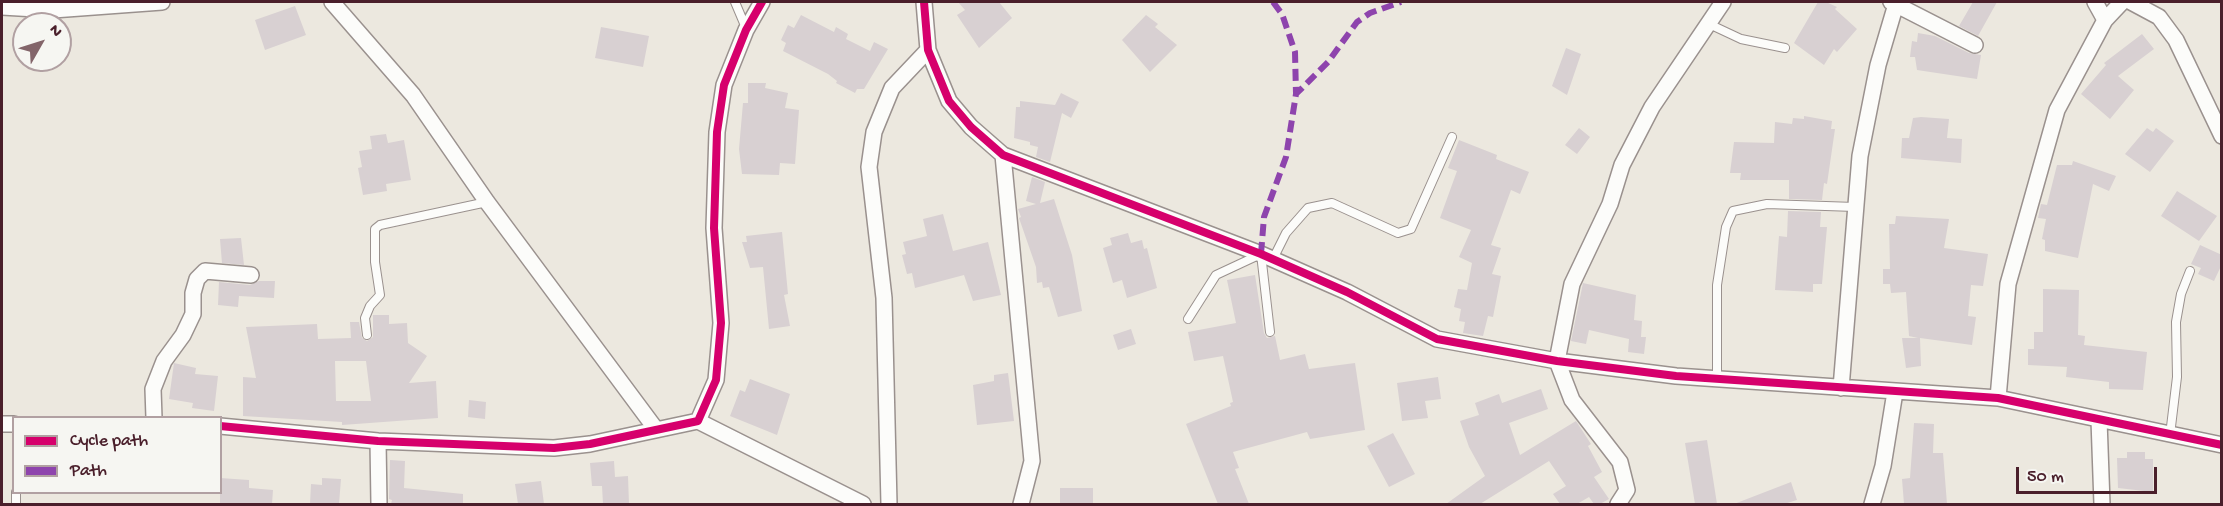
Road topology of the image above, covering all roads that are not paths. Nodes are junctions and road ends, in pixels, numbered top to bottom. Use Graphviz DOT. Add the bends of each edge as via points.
graph roads {
  1 [pos="162,2"];
  2 [pos="332,2"];
  3 [pos="735,2"];
  4 [pos="762,2"];
  5 [pos="924,2"];
  6 [pos="1723,2"];
  7 [pos="2095,2"];
  8 [pos="2122,2"];
  9 [pos="2131,2"];
  10 [pos="1893,3"];
  11 [pos="2,7"];
  12 [pos="2105,20"];
  13 [pos="1709,24"];
  14 [pos="746,30"];
  15 [pos="1975,45"];
  16 [pos="1785,48"];
  17 [pos="928,50"];
  18 [pos="2222,135"];
  19 [pos="1452,137"];
  20 [pos="1003,154"];
  21 [pos="487,202"];
  22 [pos="1855,207"];
  23 [pos="1267,257"];
  24 [pos="2190,271"];
  25 [pos="251,275"];
  26 [pos="1188,319"];
  27 [pos="1270,332"];
  28 [pos="367,335"];
  29 [pos="1557,361"];
  30 [pos="1717,379"];
  31 [pos="1841,388"];
  32 [pos="1895,392"];
  33 [pos="1998,399"];
  34 [pos="154,416"];
  35 [pos="2099,420"];
  36 [pos="698,421"];
  37 [pos="222,426"];
  38 [pos="655,428"];
  39 [pos="2170,435"];
  40 [pos="378,441"];
  41 [pos="2222,445"];
  42 [pos="379,504"];
  43 [pos="863,504"];
  44 [pos="889,504"];
  45 [pos="1021,504"];
  46 [pos="1618,504"];
  47 [pos="1872,504"];
  48 [pos="2102,504"];
  1 -- 11 [label="street" via="53,10"];
  2 -- 21 [label="street" via="413,95"];
  3 -- 14 [label="lane"];
  4 -- 14 [label="street"];
  5 -- 17 [label="street"];
  6 -- 13 [label="street"];
  7 -- 12 [label="street"];
  8 -- 12 [label="street"];
  9 -- 18 [label="street" via="2159,17 2176,40"];
  10 -- 15 [label="street"];
  10 -- 22 [label="street" via="1860,156"];
  12 -- 33 [label="street" via="2057,110 2036,182 2008,284"];
  13 -- 16 [label="lane" via="1741,39"];
  13 -- 29 [label="street" via="1652,107 1622,165 1610,204 1572,284"];
  14 -- 36 [label="street" via="724,85 717,132 714,228 721,323 716,380"];
  17 -- 20 [label="street" via="949,101 971,127"];
  17 -- 44 [label="street" via="892,88 874,132 869,168 884,298"];
  19 -- 23 [label="lane" via="1411,230 1398,233 1332,204 1308,208"];
  20 -- 23 [label="street"];
  20 -- 45 [label="street" via="1032,461"];
  21 -- 28 [label="lane" via="375,229 380,295 365,318"];
  21 -- 38 [label="street"];
  22 -- 30 [label="lane" via="1767,204 1733,211 1726,227 1717,285"];
  22 -- 31 [label="street"];
  23 -- 26 [label="lane" via="1216,275"];
  23 -- 27 [label="lane"];
  23 -- 29 [label="street" via="1347,292 1437,339"];
  24 -- 39 [label="lane" via="2176,322 2177,377"];
  25 -- 34 [label="street" via="205,271 197,279 193,314 164,361 153,389"];
  29 -- 30 [label="street"];
  29 -- 46 [label="street" via="1572,400 1620,462 1627,490"];
  30 -- 31 [label="street"];
  31 -- 32 [label="street"];
  32 -- 33 [label="street"];
  32 -- 47 [label="street" via="1883,466"];
  33 -- 35 [label="street"];
  35 -- 39 [label="street"];
  35 -- 48 [label="street"];
  36 -- 38 [label="street"];
  36 -- 43 [label="street"];
  37 -- 40 [label="street"];
  38 -- 40 [label="street" via="590,444 554,448"];
  39 -- 41 [label="street"];
  40 -- 42 [label="street"];
}
